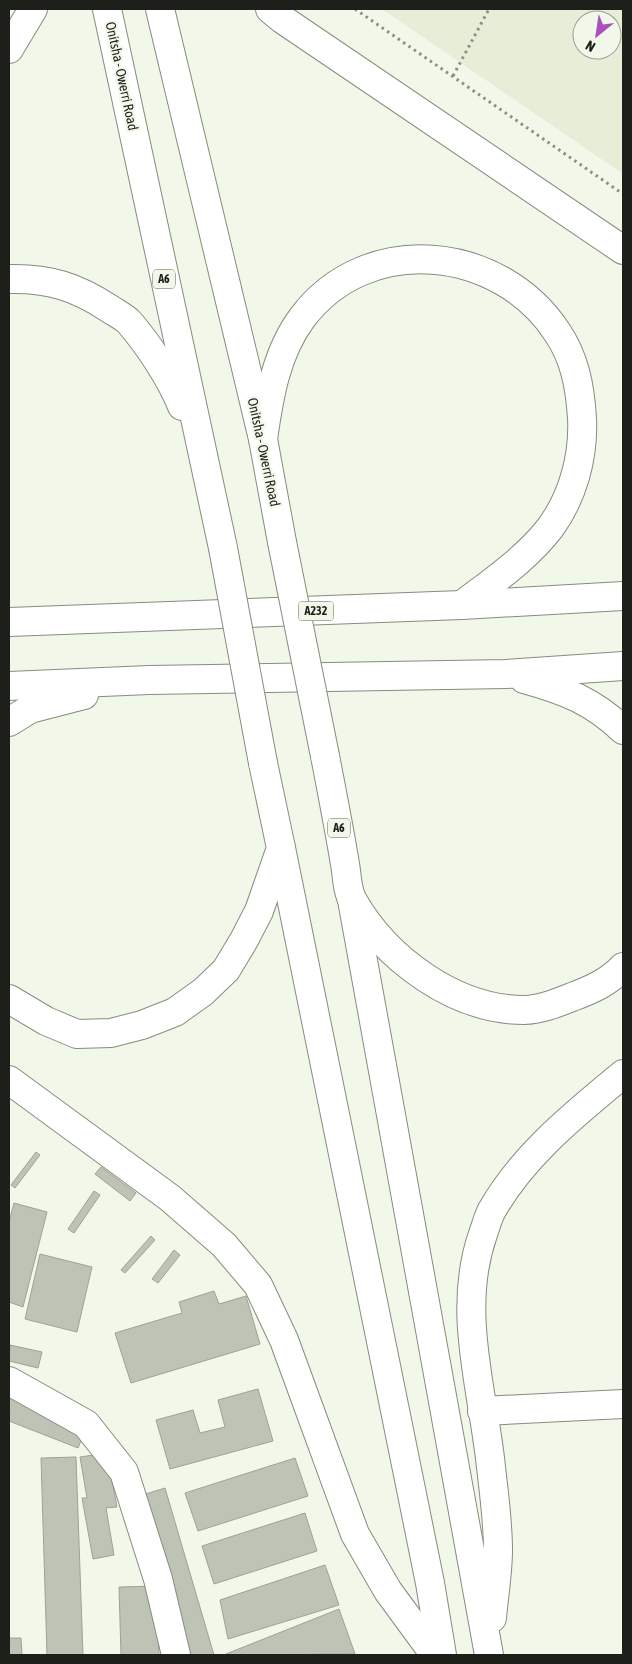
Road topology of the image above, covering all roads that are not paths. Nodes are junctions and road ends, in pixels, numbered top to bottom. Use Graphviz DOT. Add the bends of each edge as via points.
graph roads {
  1 [pos="33,9"];
  2 [pos="108,9"];
  3 [pos="160,9"];
  4 [pos="270,9"];
  5 [pos="9,49"];
  6 [pos="623,250"];
  7 [pos="9,279"];
  8 [pos="263,439"];
  9 [pos="199,445"];
  10 [pos="623,596"];
  11 [pos="462,605"];
  12 [pos="9,622"];
  13 [pos="623,666"];
  14 [pos="506,674"];
  15 [pos="149,680"];
  16 [pos="9,686"];
  17 [pos="9,722"];
  18 [pos="623,730"];
  19 [pos="281,848"];
  20 [pos="352,900"];
  21 [pos="623,967"];
  22 [pos="9,999"];
  23 [pos="623,1074"];
  24 [pos="9,1080"];
  25 [pos="9,1381"];
  26 [pos="623,1404"];
  27 [pos="482,1410"];
  28 [pos="176,1655"];
  29 [pos="435,1655"];
  30 [pos="442,1655"];
  31 [pos="489,1655"];
  1 -- 5 [label="main road"];
  2 -- 9 [label="main road, Onitsha - Owerri Road / A6"];
  3 -- 8 [label="main road, Onitsha - Owerri Road / A6"];
  4 -- 6 [label="main road"];
  7 -- 9 [label="main road" via="28,278 65,285 128,321 175,390"];
  8 -- 11 [label="main road" via="272,383 283,354 302,318 323,295 344,280 378,265 411,259 445,260 479,268 507,282 529,300 557,331 572,359 580,390 580,460 569,492 550,526 528,552"];
  8 -- 20 [label="main road, Onitsha - Owerri Road / A6, bridge"];
  9 -- 19 [label="main road, Onitsha - Owerri Road / A6, bridge" via="223,548"];
  10 -- 11 [label="main road, A232"];
  11 -- 12 [label="main road, A232"];
  13 -- 14 [label="main road"];
  14 -- 15 [label="main road"];
  14 -- 18 [label="main road" via="560,689 590,703"];
  15 -- 16 [label="main road"];
  15 -- 17 [label="main road" via="59,701 30,710"];
  19 -- 22 [label="main road" via="259,911 226,970 203,992 174,1012 111,1033 77,1034 46,1021"];
  19 -- 30 [label="main road, Onitsha - Owerri Road" via="430,1582"];
  20 -- 21 [label="main road" via="387,945 406,963 463,999 494,1007 526,1010 556,1003 605,982"];
  20 -- 31 [label="main road, Onitsha - Owerri Road"];
  23 -- 27 [label="main road" via="552,1133 492,1210 477,1251 471,1290 472,1342"];
  24 -- 29 [label="main road" via="170,1198 224,1245 258,1285 284,1340 355,1534 388,1591"];
  25 -- 28 [label="main road" via="86,1424 124,1472 158,1579"];
  26 -- 27 [label="main road"];
  27 -- 31 [label="main road" via="491,1464 498,1551"];
}
